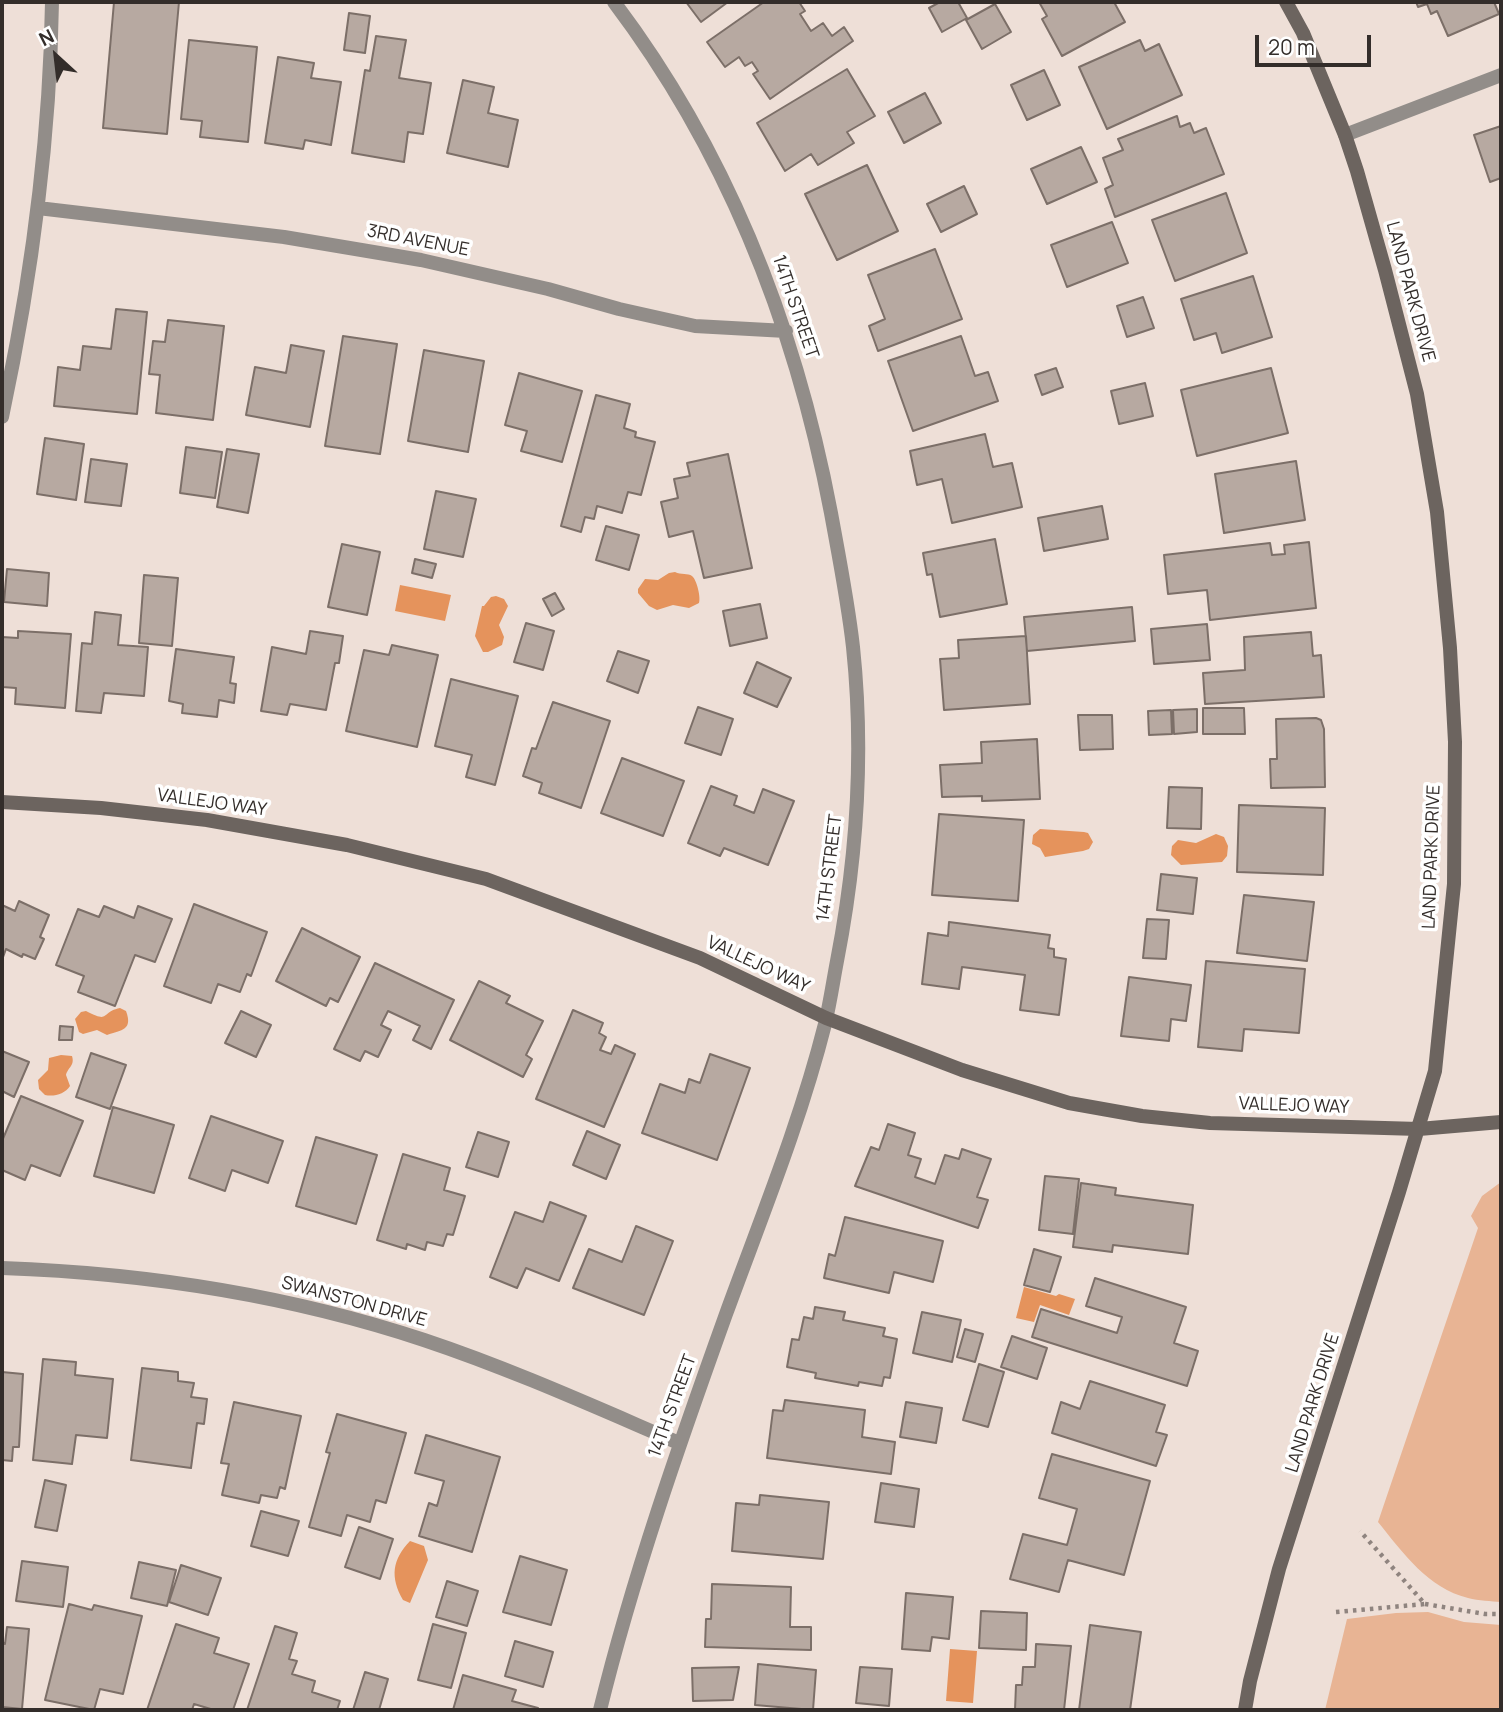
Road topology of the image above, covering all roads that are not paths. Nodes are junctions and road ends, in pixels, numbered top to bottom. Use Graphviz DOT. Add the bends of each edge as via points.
graph roads {
  1 [pos="52,2"];
  2 [pos="614,2"];
  3 [pos="1286,2"];
  4 [pos="1501,75"];
  5 [pos="1345,135"];
  6 [pos="38,208"];
  7 [pos="786,331"];
  8 [pos="2,417"];
  9 [pos="2,802"];
  10 [pos="826,1018"];
  11 [pos="1501,1122"];
  12 [pos="1419,1129"];
  13 [pos="2,1268"];
  14 [pos="679,1443"];
  15 [pos="600,1710"];
  16 [pos="1245,1710"];
  1 -- 6 [label="street"];
  2 -- 7 [label="street, 14TH STREET" via="642,38 699,131 743,219"];
  3 -- 5 [label="main road, LAND PARK DRIVE"];
  4 -- 5 [label="street"];
  5 -- 12 [label="main road, LAND PARK DRIVE" via="1417,394 1437,512 1450,648 1454,884 1435,1071"];
  6 -- 7 [label="street, 3RD AVENUE" via="284,236 421,260 695,326"];
  6 -- 8 [label="street"];
  7 -- 10 [label="street, 14TH STREET" via="818,442 853,647 858,734 856,840"];
  9 -- 10 [label="main road, VALLEJO WAY" via="207,820 347,845 486,879 700,958"];
  10 -- 12 [label="main road, VALLEJO WAY" via="962,1070 1069,1103 1210,1123"];
  10 -- 14 [label="street, 14TH STREET" via="802,1108"];
  11 -- 12 [label="main road, VALLEJO WAY"];
  12 -- 16 [label="main road, LAND PARK DRIVE" via="1279,1569"];
  13 -- 14 [label="street, SWANSTON DRIVE" via="162,1280 293,1304 422,1339 522,1375"];
  14 -- 15 [label="street, 14TH STREET"];
}
